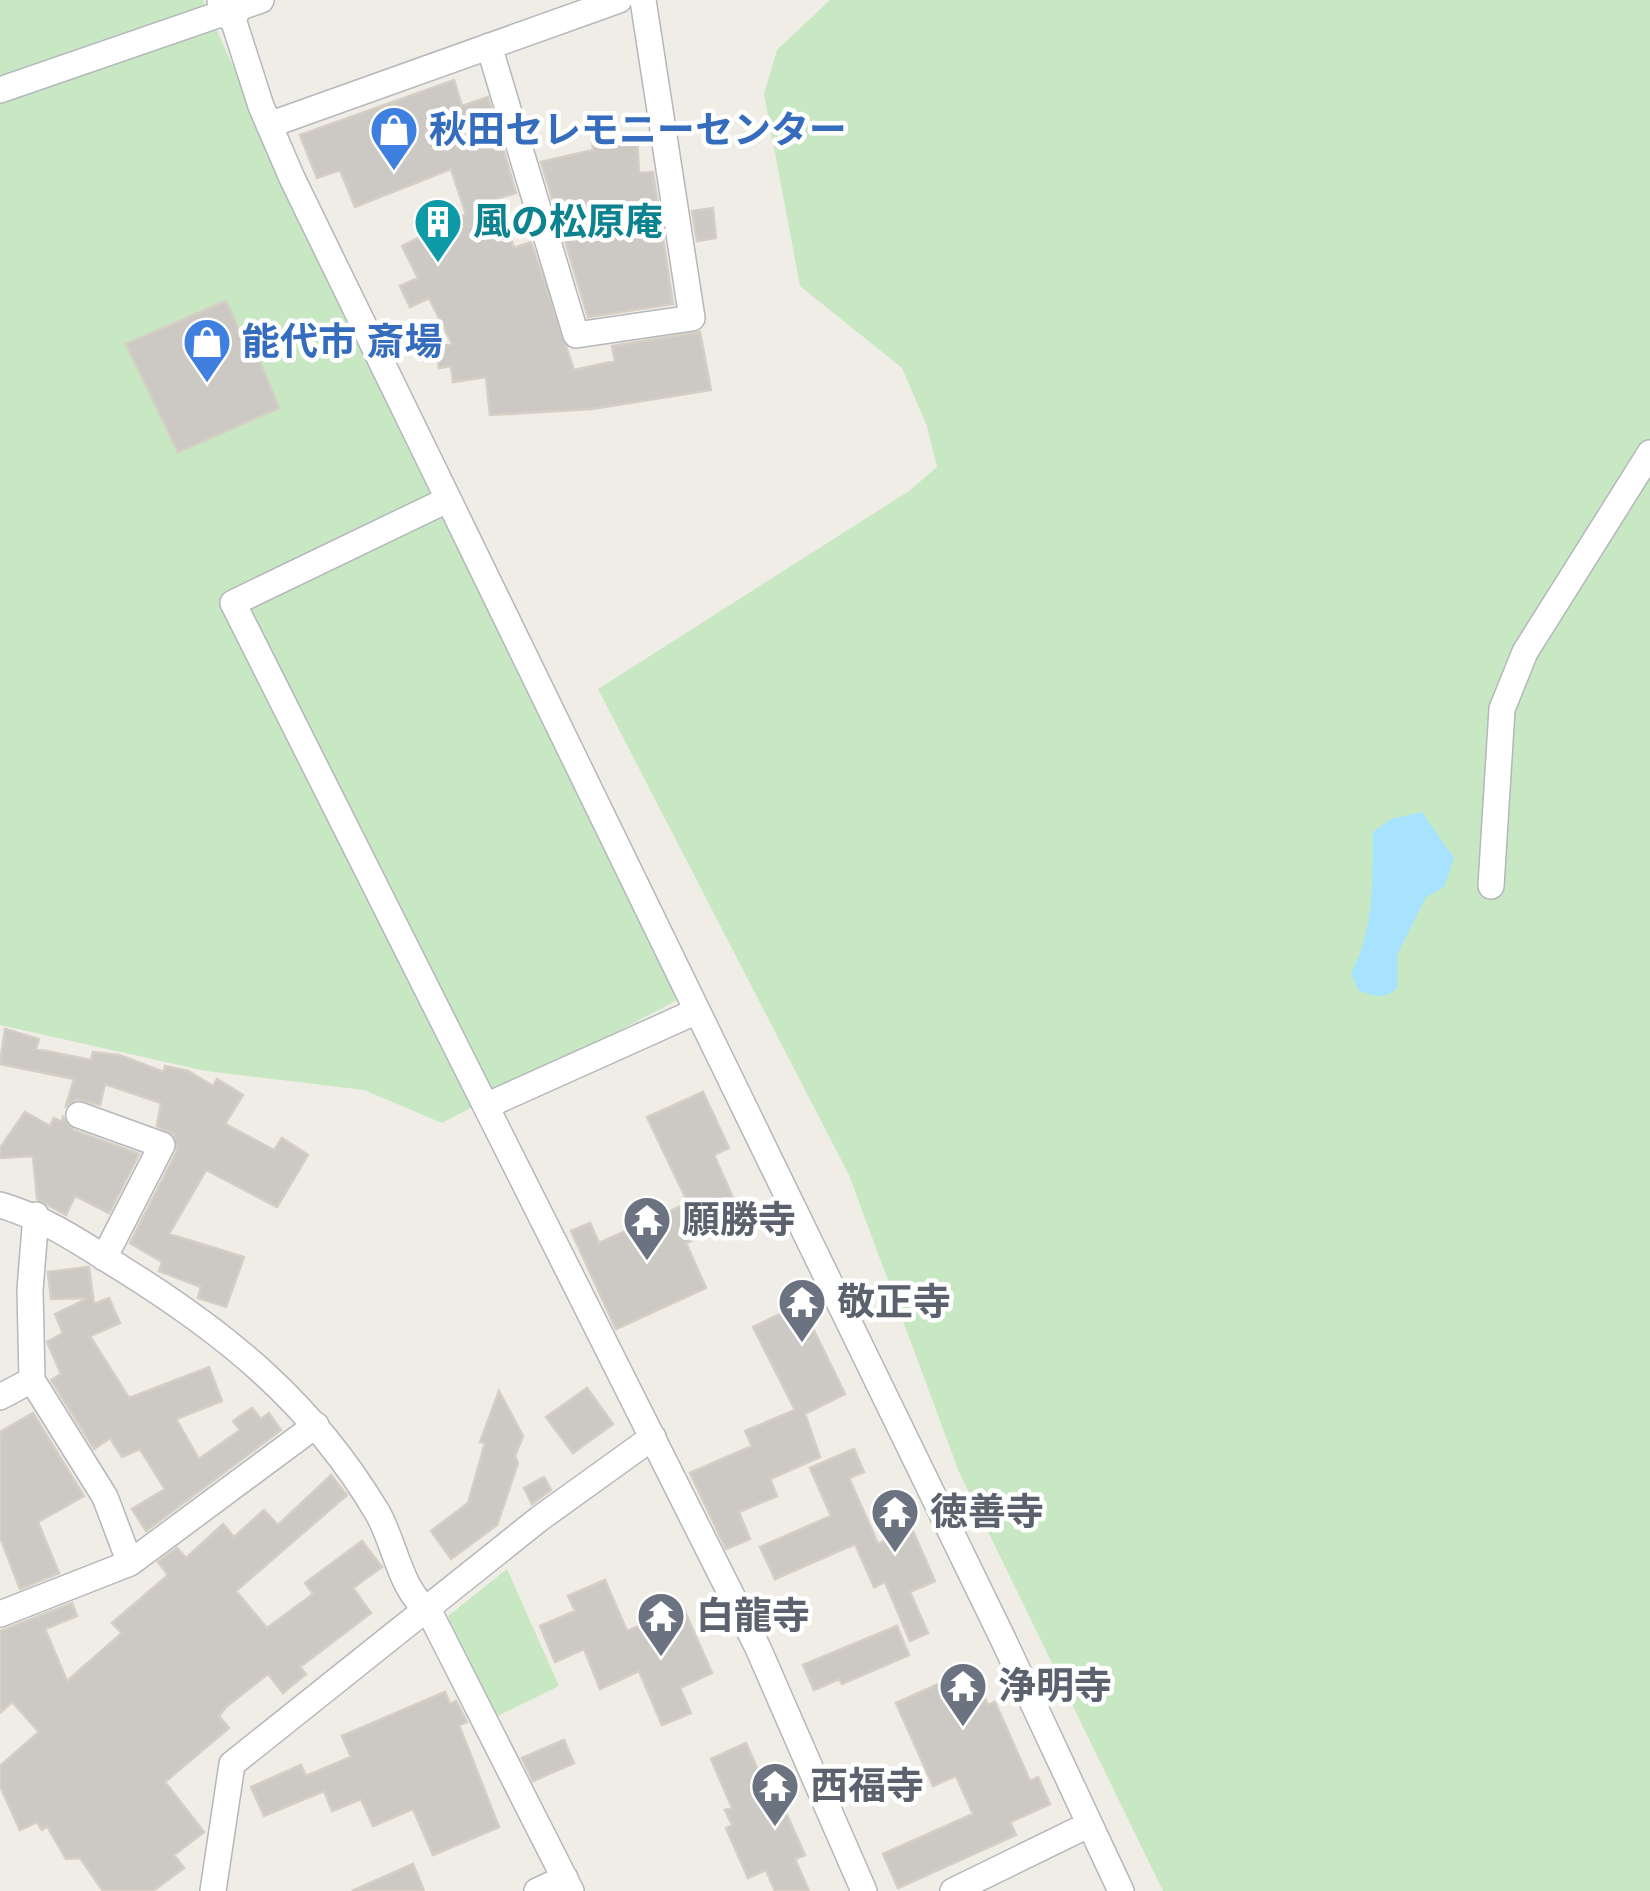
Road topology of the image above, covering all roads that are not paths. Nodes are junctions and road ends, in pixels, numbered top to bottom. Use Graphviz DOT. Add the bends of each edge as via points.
graph roads {
  1 [pos="619,0"];
  2 [pos="643,0"];
  3 [pos="239,4"];
  4 [pos="489,46"];
  5 [pos="0,90"];
  6 [pos="269,125"];
  7 [pos="1650,453"];
  8 [pos="447,500"];
  9 [pos="1491,886"];
  10 [pos="697,1010"];
  11 [pos="488,1104"];
  12 [pos="79,1114"];
  13 [pos="0,1206"];
  14 [pos="36,1216"];
  15 [pos="104,1258"];
  16 [pos="32,1380"];
  17 [pos="0,1397"];
  18 [pos="316,1425"];
  19 [pos="652,1437"];
  20 [pos="130,1563"];
  21 [pos="429,1611"];
  22 [pos="0,1614"];
  23 [pos="1088,1825"];
  24 [pos="568,1885"];
  25 [pos="213,1891"];
  26 [pos="537,1891"];
  27 [pos="864,1891"];
  28 [pos="953,1891"];
  29 [pos="1121,1891"];
  1 -- 4 [label="street"];
  2 -- 4 [label="street" via="692,318 576,334"];
  3 -- 5 [label="street"];
  3 -- 6 [label="street"];
  4 -- 6 [label="street"];
  6 -- 8 [label="street"];
  7 -- 9 [label="street" via="1525,652 1502,709"];
  8 -- 10 [label="street"];
  8 -- 11 [label="street" via="232,603"];
  10 -- 11 [label="street"];
  10 -- 23 [label="street"];
  11 -- 19 [label="street"];
  12 -- 15 [label="street" via="162,1145"];
  13 -- 14 [label="street"];
  14 -- 15 [label="street"];
  14 -- 16 [label="street"];
  15 -- 18 [label="street" via="208,1322"];
  16 -- 17 [label="street"];
  16 -- 20 [label="street" via="105,1497"];
  18 -- 20 [label="street"];
  18 -- 21 [label="street" via="377,1512 415,1601"];
  19 -- 21 [label="street"];
  19 -- 27 [label="street" via="758,1648"];
  20 -- 22 [label="street"];
  21 -- 24 [label="street"];
  21 -- 25 [label="street" via="232,1764"];
  23 -- 28 [label="street"];
  23 -- 29 [label="street"];
  24 -- 26 [label="street"];
}
